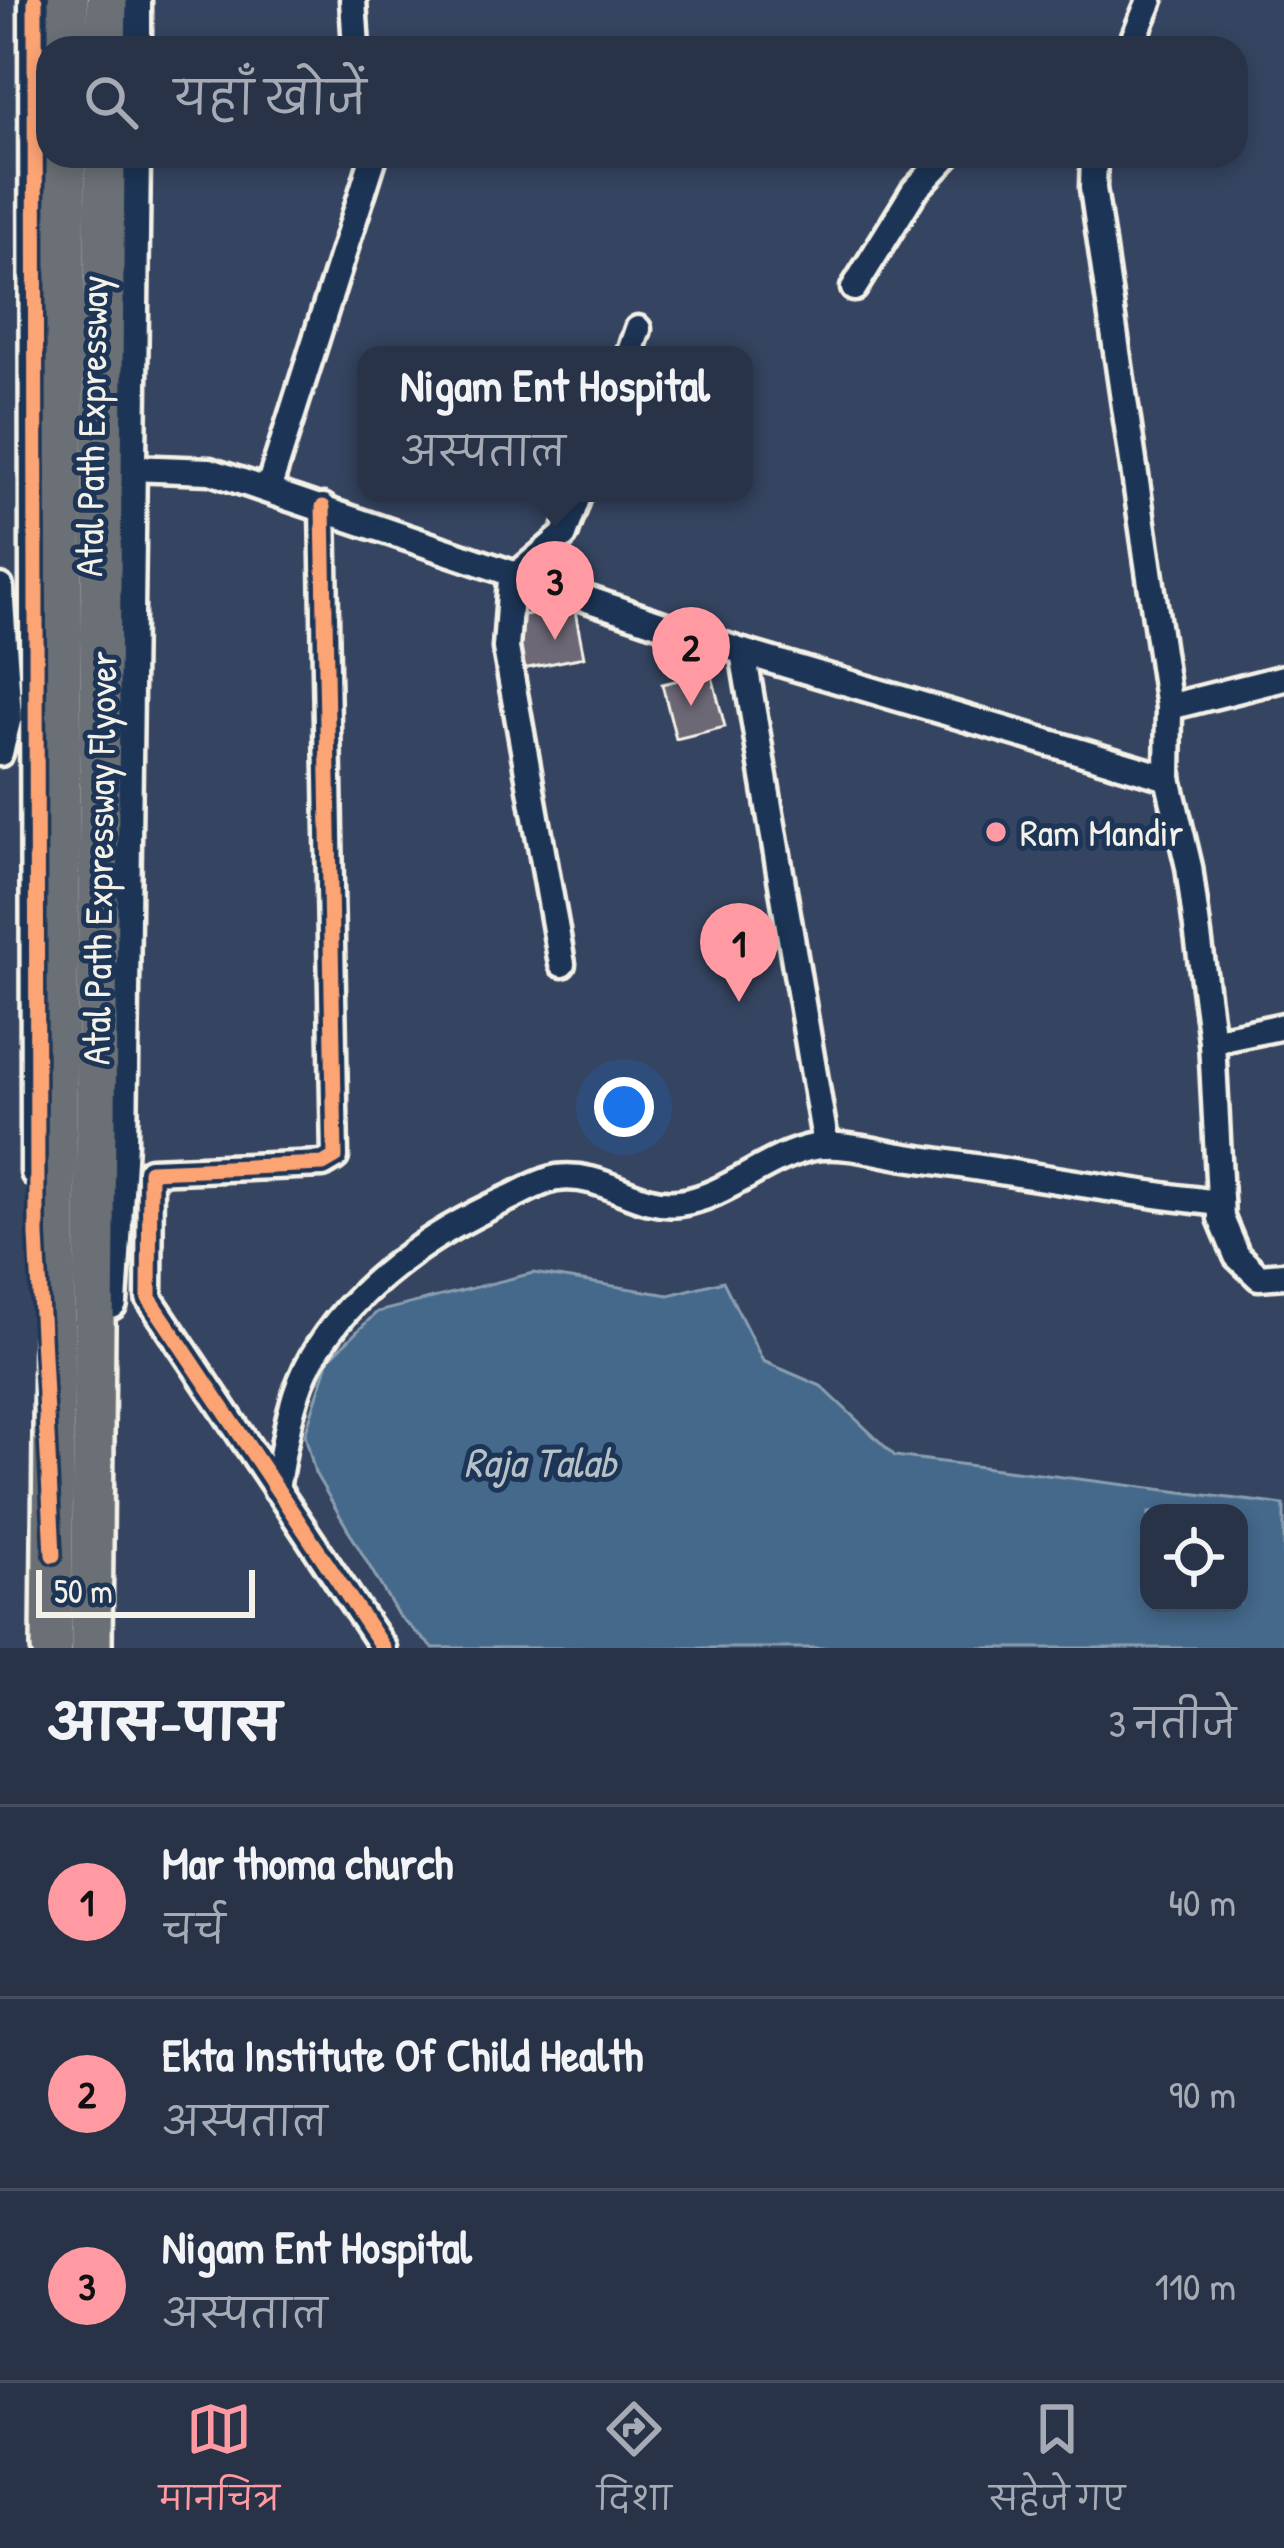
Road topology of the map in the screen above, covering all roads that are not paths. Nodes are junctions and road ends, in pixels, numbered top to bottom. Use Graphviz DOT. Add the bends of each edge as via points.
graph roads {
  1 [pos="35,0"];
  2 [pos="68,0"];
  3 [pos="107,0"];
  4 [pos="135,0"];
  5 [pos="353,0"];
  6 [pos="1150,0"];
  7 [pos="68,36"];
  8 [pos="106,36"];
  9 [pos="135,36"];
  10 [pos="355,36"];
  11 [pos="1135,36"];
  12 [pos="67,168"];
  13 [pos="105,168"];
  14 [pos="134,168"];
  15 [pos="370,168"];
  16 [pos="936,168"];
  17 [pos="1094,168"];
  18 [pos="854,288"];
  19 [pos="638,329"];
  20 [pos="632,346"];
  21 [pos="130,468"];
  22 [pos="268,490"];
  23 [pos="576,502"];
  24 [pos="323,507"];
  25 [pos="516,574"];
  26 [pos="0,587"];
  27 [pos="743,652"];
  28 [pos="1284,678"];
  29 [pos="1169,707"];
  30 [pos="0,753"];
  31 [pos="1168,778"];
  32 [pos="562,964"];
  33 [pos="1284,1026"];
  34 [pos="1212,1041"];
  35 [pos="826,1146"];
  36 [pos="1220,1203"];
  37 [pos="1284,1275"];
  38 [pos="75,1309"];
  39 [pos="276,1490"];
  40 [pos="73,1558"];
  41 [pos="52,1648"];
  42 [pos="91,1648"];
  43 [pos="383,1648"];
  1 -- 40 [label="street" via="37,1235"];
  2 -- 7 [label="highway"];
  3 -- 8 [label="highway"];
  4 -- 9 [label="street"];
  5 -- 10 [label="street"];
  6 -- 11 [label="street"];
  12 -- 38 [label="highway, Atal Path Expressway Flyover"];
  13 -- 38 [label="highway, Atal Path Expressway Flyover"];
  14 -- 21 [label="street, Atal Path Expressway"];
  15 -- 22 [label="street"];
  16 -- 18 [label="street"];
  17 -- 29 [label="street"];
  19 -- 20 [label="street"];
  21 -- 22 [label="street" via="210,471"];
  21 -- 40 [label="street, Atal Path Expressway" via="121,1142"];
  22 -- 24 [label="street"];
  23 -- 25 [label="street" via="564,536"];
  24 -- 25 [label="street"];
  24 -- 39 [label="street" via="335,1157 323,1164 150,1171 149,1298"];
  25 -- 27 [label="street"];
  25 -- 32 [label="street" via="506,648"];
  26 -- 30 [label="street" via="8,717"];
  27 -- 31 [label="street"];
  27 -- 35 [label="street"];
  28 -- 29 [label="street"];
  29 -- 31 [label="street"];
  31 -- 34 [label="street" via="1189,867"];
  33 -- 34 [label="street"];
  34 -- 36 [label="street"];
  35 -- 36 [label="street"];
  35 -- 39 [label="street" via="784,1156 683,1203 647,1203 588,1176 552,1179 469,1217 352,1303 310,1360"];
  36 -- 37 [label="street" via="1237,1256 1259,1277"];
  38 -- 40 [label="highway, Atal Path Expressway Flyover"];
  39 -- 43 [label="street"];
  40 -- 41 [label="highway"];
  40 -- 42 [label="highway"];
}
